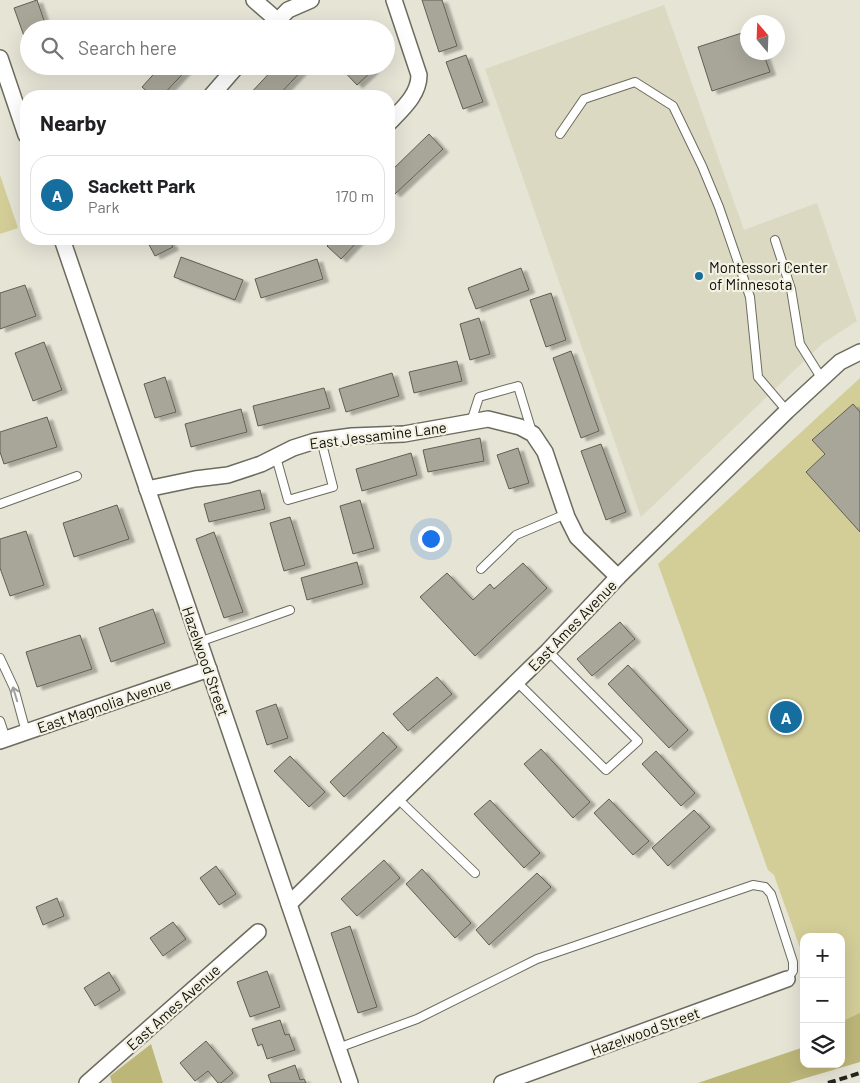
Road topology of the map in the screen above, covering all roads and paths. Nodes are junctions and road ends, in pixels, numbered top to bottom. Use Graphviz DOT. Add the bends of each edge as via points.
graph roads {
  1 [pos="254,0"];
  2 [pos="310,0"];
  3 [pos="394,0"];
  4 [pos="271,20"];
  5 [pos="278,20"];
  6 [pos="0,58"];
  7 [pos="229,75"];
  8 [pos="216,90"];
  9 [pos="395,116"];
  10 [pos="20,117"];
  11 [pos="560,134"];
  12 [pos="774,240"];
  13 [pos="64,245"];
  14 [pos="860,352"];
  15 [pos="822,379"];
  16 [pos="787,411"];
  17 [pos="471,422"];
  18 [pos="533,434"];
  19 [pos="321,440"];
  20 [pos="276,457"];
  21 [pos="77,476"];
  22 [pos="147,489"];
  23 [pos="0,504"];
  24 [pos="566,514"];
  25 [pos="481,569"];
  26 [pos="618,576"];
  27 [pos="290,610"];
  28 [pos="199,642"];
  29 [pos="548,651"];
  30 [pos="0,658"];
  31 [pos="209,670"];
  32 [pos="516,681"];
  33 [pos="0,721"];
  34 [pos="26,732"];
  35 [pos="3,740"];
  36 [pos="397,798"];
  37 [pos="475,873"];
  38 [pos="289,904"];
  39 [pos="258,932"];
  40 [pos="787,979"];
  41 [pos="338,1048"];
  42 [pos="88,1083"];
  43 [pos="350,1083"];
  44 [pos="502,1083"];
  1 -- 4 [label="street"];
  2 -- 5 [label="street" via="288,10"];
  3 -- 9 [label="street" via="419,75 415,92"];
  6 -- 10 [label="street"];
  7 -- 8 [label="street"];
  11 -- 16 [label="lane" via="584,99 636,82 674,106 720,207 750,297 758,377"];
  12 -- 15 [label="lane" via="791,289 800,344"];
  13 -- 22 [label="street, Hazelwood Street"];
  14 -- 15 [label="street, East Ames Avenue" via="840,362"];
  15 -- 16 [label="street, East Ames Avenue"];
  16 -- 26 [label="street, East Ames Avenue"];
  17 -- 18 [label="street, East Jessamine Lane" via="488,419 520,427"];
  17 -- 18 [label="lane" via="479,397 518,386"];
  17 -- 19 [label="street, East Jessamine Lane" via="404,434"];
  18 -- 24 [label="street" via="545,452"];
  19 -- 20 [label="street, East Jessamine Lane"];
  19 -- 20 [label="lane" via="333,487 288,500"];
  20 -- 22 [label="street, East Jessamine Lane" via="228,475"];
  21 -- 23 [label="lane"];
  22 -- 28 [label="street, Hazelwood Street"];
  24 -- 25 [label="lane" via="516,535"];
  24 -- 26 [label="street" via="577,537"];
  26 -- 29 [label="street, East Ames Avenue"];
  27 -- 28 [label="lane"];
  28 -- 31 [label="street, Hazelwood Street"];
  29 -- 32 [label="street, East Ames Avenue"];
  29 -- 32 [label="lane" via="638,741 606,770"];
  34 -- 30 [label="lane, one-way" via="14,688"];
  31 -- 34 [label="street, East Magnolia Avenue"];
  31 -- 38 [label="street, Hazelwood Street"];
  32 -- 36 [label="street, East Ames Avenue"];
  33 -- 35 [label="lane"];
  34 -- 35 [label="street, East Magnolia Avenue"];
  36 -- 37 [label="lane"];
  36 -- 38 [label="street, East Ames Avenue"];
  38 -- 41 [label="street, Hazelwood Street"];
  39 -- 42 [label="street, East Ames Avenue"];
  40 -- 41 [label="lane" via="793,971 793,962 771,894 765,888 753,885 537,959 417,1019"];
  40 -- 44 [label="street, Hazelwood Street"];
  41 -- 43 [label="street, Hazelwood Street"];
}
